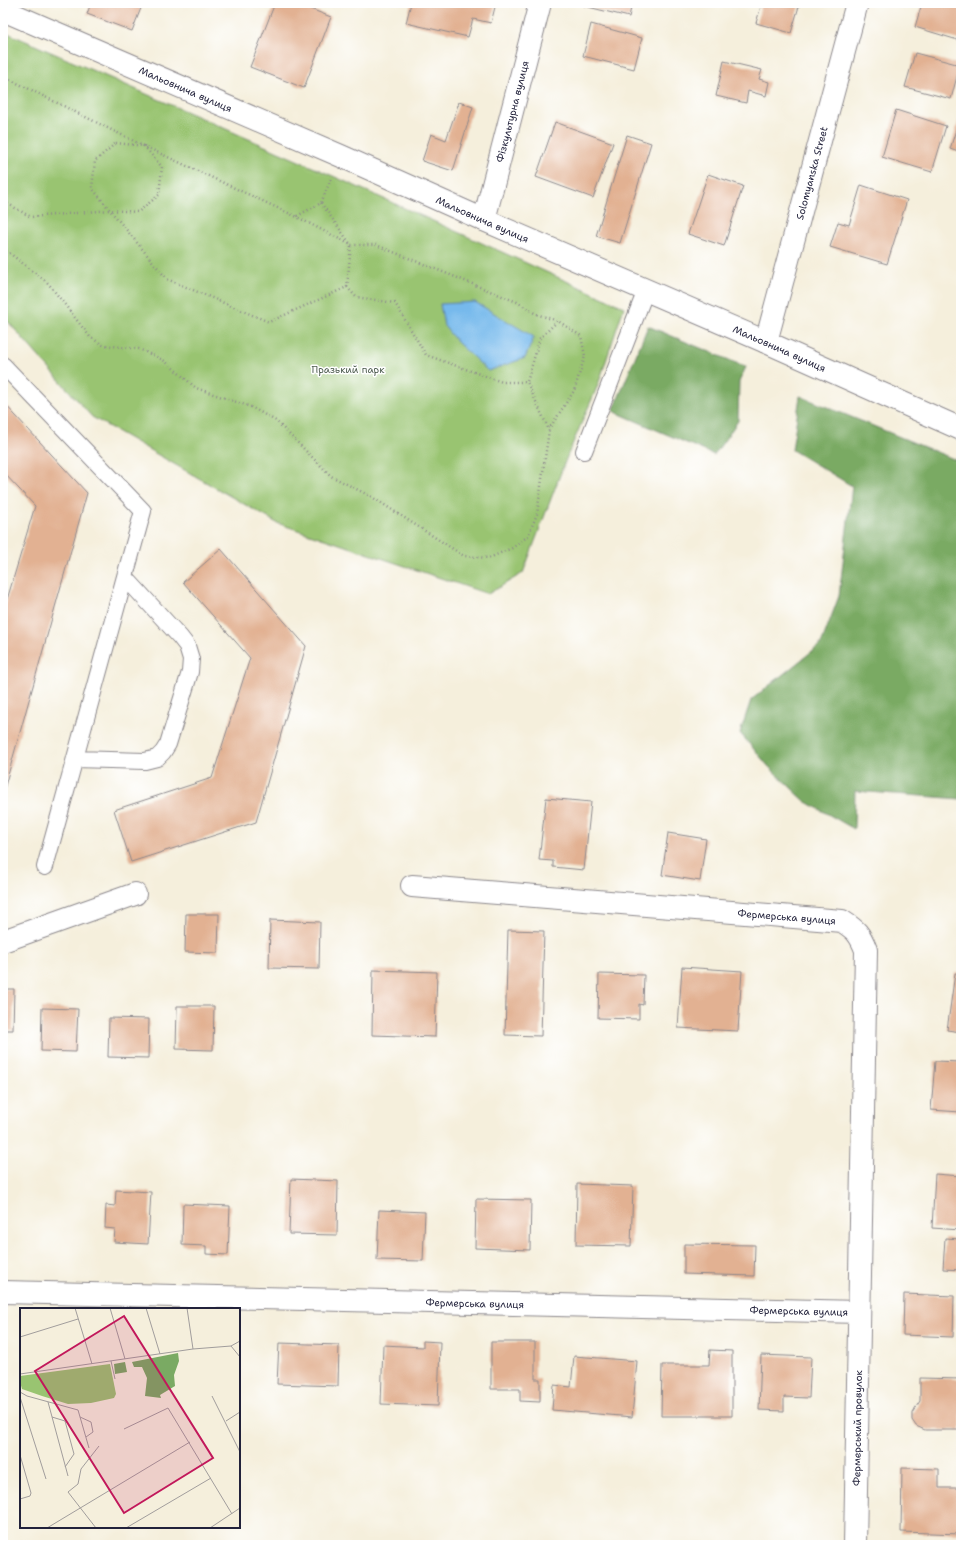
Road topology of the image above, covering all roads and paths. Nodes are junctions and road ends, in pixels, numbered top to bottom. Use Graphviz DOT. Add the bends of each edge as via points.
graph roads {
  1 [pos="540,3"];
  2 [pos="857,3"];
  3 [pos="3,10"];
  4 [pos="3,76"];
  5 [pos="144,146"];
  6 [pos="341,156"];
  7 [pos="3,201"];
  8 [pos="321,202"];
  9 [pos="110,210"];
  10 [pos="297,217"];
  11 [pos="484,220"];
  12 [pos="351,244"];
  13 [pos="3,248"];
  14 [pos="347,287"];
  15 [pos="646,290"];
  16 [pos="558,321"];
  17 [pos="766,342"];
  18 [pos="3,365"];
  19 [pos="527,382"];
  20 [pos="961,429"];
  21 [pos="549,430"];
  22 [pos="584,451"];
  23 [pos="125,577"];
  24 [pos="74,759"];
  25 [pos="45,867"];
  26 [pos="412,886"];
  27 [pos="135,894"];
  28 [pos="3,941"];
  29 [pos="3,1292"];
  30 [pos="859,1312"];
  31 [pos="855,1545"];
  1 -- 11 [label="street, Фізкультурна вулиця"];
  2 -- 17 [label="street, Solomyanska Street"];
  3 -- 6 [label="street, Мальовнича вулиця"];
  4 -- 5 [label="path"];
  5 -- 9 [label="path" via="162,167 159,195 138,212"];
  5 -- 9 [label="path" via="116,143 95,161 92,188"];
  5 -- 10 [label="path"];
  6 -- 8 [label="path"];
  6 -- 11 [label="street, Мальовнича вулиця"];
  7 -- 9 [label="path" via="31,217"];
  8 -- 10 [label="path"];
  8 -- 12 [label="path"];
  9 -- 14 [label="path" via="167,279 269,322"];
  10 -- 12 [label="path"];
  11 -- 15 [label="street, Мальовнича вулиця"];
  12 -- 14 [label="path"];
  12 -- 16 [label="path" via="376,245 517,302 536,314"];
  13 -- 21 [label="path" via="48,283 90,337 102,345 139,349 164,360 196,388 251,407 276,421 331,476 372,497 464,556 489,558 512,548 528,536 537,514"];
  14 -- 19 [label="path" via="356,296 395,303 426,355 502,382"];
  15 -- 17 [label="street, Мальовнича вулиця"];
  15 -- 22 [label="lane"];
  16 -- 19 [label="path" via="540,338"];
  16 -- 21 [label="path" via="581,336 585,356 574,391"];
  17 -- 20 [label="street, Мальовнича вулиця"];
  18 -- 23 [label="lane" via="143,511"];
  19 -- 21 [label="path"];
  23 -- 24 [label="lane"];
  23 -- 24 [label="lane" via="187,646 191,659 190,672 168,744 156,758 145,761"];
  24 -- 25 [label="lane"];
  26 -- 30 [label="street, Фермерська вулиця" via="842,921 853,928 861,937 866,950"];
  27 -- 28 [label="street"];
  29 -- 30 [label="street, Фермерська вулиця"];
  30 -- 31 [label="street, Фермерський провулок"];
}
